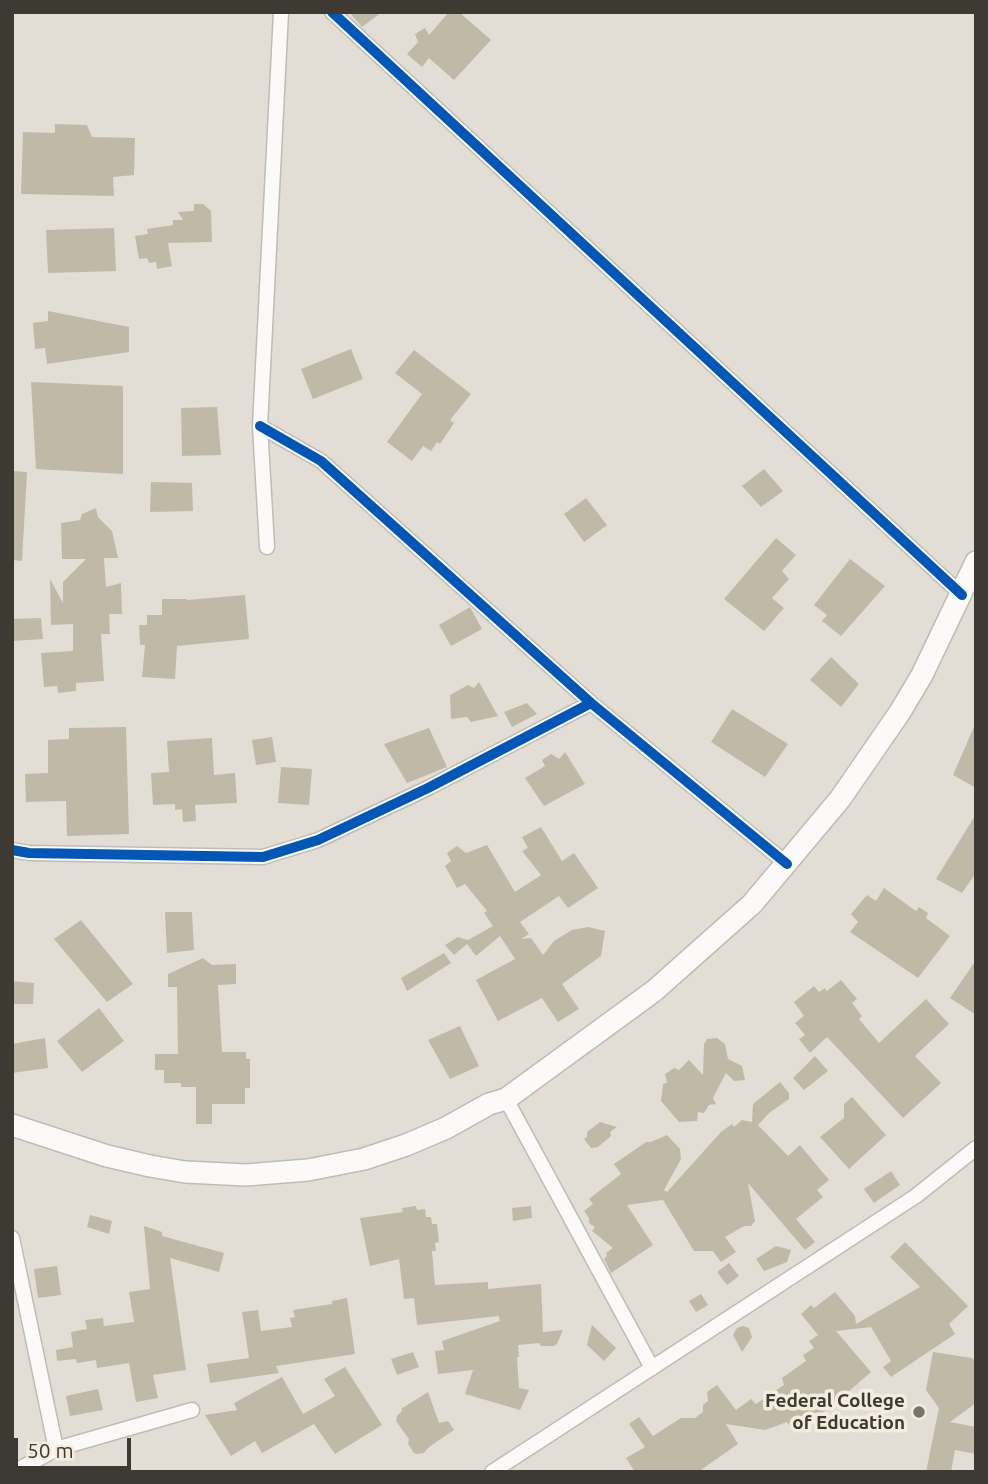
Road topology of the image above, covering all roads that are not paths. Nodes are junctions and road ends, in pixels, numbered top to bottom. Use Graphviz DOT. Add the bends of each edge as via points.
graph roads {
  1 [pos="281,12"];
  2 [pos="332,12"];
  3 [pos="260,426"];
  4 [pos="267,547"];
  5 [pos="976,562"];
  6 [pos="962,595"];
  7 [pos="591,703"];
  8 [pos="12,850"];
  9 [pos="787,864"];
  10 [pos="506,1099"];
  11 [pos="12,1125"];
  12 [pos="976,1148"];
  13 [pos="12,1238"];
  14 [pos="652,1368"];
  15 [pos="192,1410"];
  16 [pos="56,1449"];
  17 [pos="14,1472"];
  18 [pos="492,1472"];
  1 -- 3 [label="street"];
  2 -- 6 [label="street"];
  3 -- 4 [label="street"];
  3 -- 7 [label="street" via="321,461"];
  5 -- 6 [label="main road"];
  6 -- 9 [label="main road" via="900,712 840,799"];
  7 -- 8 [label="street" via="391,806 318,840 263,857"];
  7 -- 9 [label="street"];
  9 -- 10 [label="main road" via="730,926 654,991"];
  10 -- 11 [label="main road" via="364,1159 258,1175 223,1176 150,1166"];
  10 -- 14 [label="street"];
  12 -- 14 [label="street" via="916,1196"];
  13 -- 16 [label="street"];
  14 -- 18 [label="street"];
  15 -- 16 [label="street"];
  16 -- 17 [label="street"];
}
